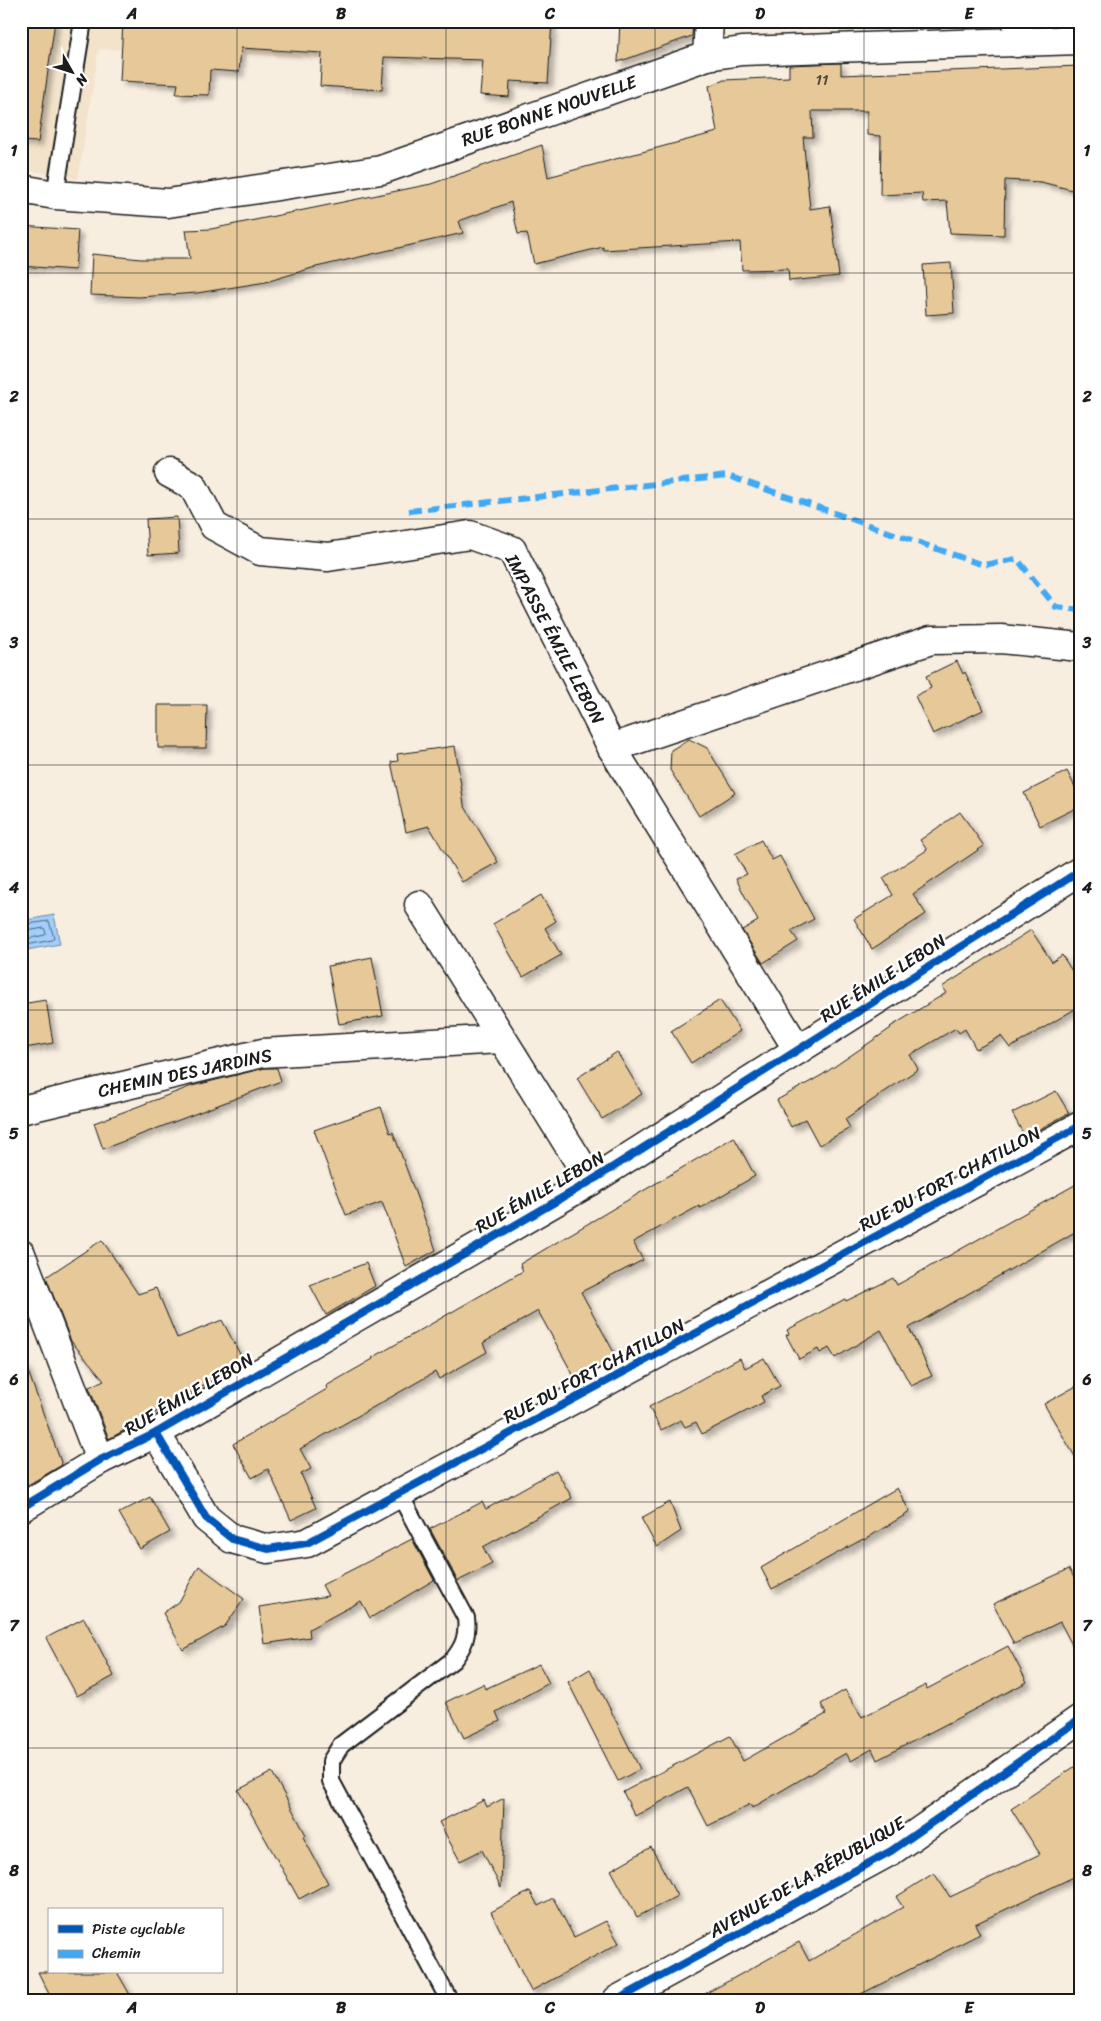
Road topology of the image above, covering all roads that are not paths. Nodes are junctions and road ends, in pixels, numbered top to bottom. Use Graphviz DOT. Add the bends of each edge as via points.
graph roads {
  1 [pos="83,21"];
  2 [pos="709,21"];
  3 [pos="1018,32"];
  4 [pos="1080,40"];
  5 [pos="707,56"];
  6 [pos="21,189"];
  7 [pos="55,195"];
  8 [pos="169,473"];
  9 [pos="1080,647"];
  10 [pos="612,748"];
  11 [pos="1070,876"];
  12 [pos="419,905"];
  13 [pos="501,1038"];
  14 [pos="798,1050"];
  15 [pos="21,1110"];
  16 [pos="1080,1126"];
  17 [pos="591,1181"];
  18 [pos="21,1254"];
  19 [pos="156,1433"];
  20 [pos="100,1460"];
  21 [pos="399,1493"];
  22 [pos="21,1508"];
  23 [pos="1080,1719"];
  24 [pos="449,2000"];
  25 [pos="618,2000"];
  1 -- 7 [label="lane"];
  2 -- 5 [label="street"];
  3 -- 4 [label="street, RUE BONNE NOUVELLE"];
  3 -- 5 [label="street, RUE BONNE NOUVELLE"];
  5 -- 7 [label="street, RUE BONNE NOUVELLE" via="381,170 168,203"];
  6 -- 7 [label="street, RUE BONNE NOUVELLE"];
  8 -- 10 [label="street, IMPASSE ÉMILE LEBON" via="193,486 214,526 260,550 328,557 470,535 512,550"];
  9 -- 10 [label="street" via="1000,638 931,640"];
  10 -- 14 [label="street, IMPASSE ÉMILE LEBON"];
  11 -- 14 [label="street, RUE ÉMILE LEBON"];
  12 -- 13 [label="street"];
  13 -- 15 [label="street, CHEMIN DES JARDINS" via="262,1054"];
  13 -- 17 [label="street"];
  14 -- 17 [label="street, RUE ÉMILE LEBON"];
  16 -- 21 [label="street, RUE DU FORT CHATILLON"];
  17 -- 19 [label="street, RUE ÉMILE LEBON"];
  18 -- 20 [label="street"];
  19 -- 20 [label="street, RUE ÉMILE LEBON"];
  19 -- 21 [label="street, RUE DU FORT CHATILLON" via="206,1518 232,1540 268,1549 307,1543"];
  20 -- 22 [label="street, RUE ÉMILE LEBON"];
  21 -- 24 [label="lane" via="466,1618 467,1633 462,1649 453,1660 341,1745 331,1761 330,1781"];
  23 -- 25 [label="street, AVENUE DE LA RÉPUBLIQUE" via="891,1850"];
}
